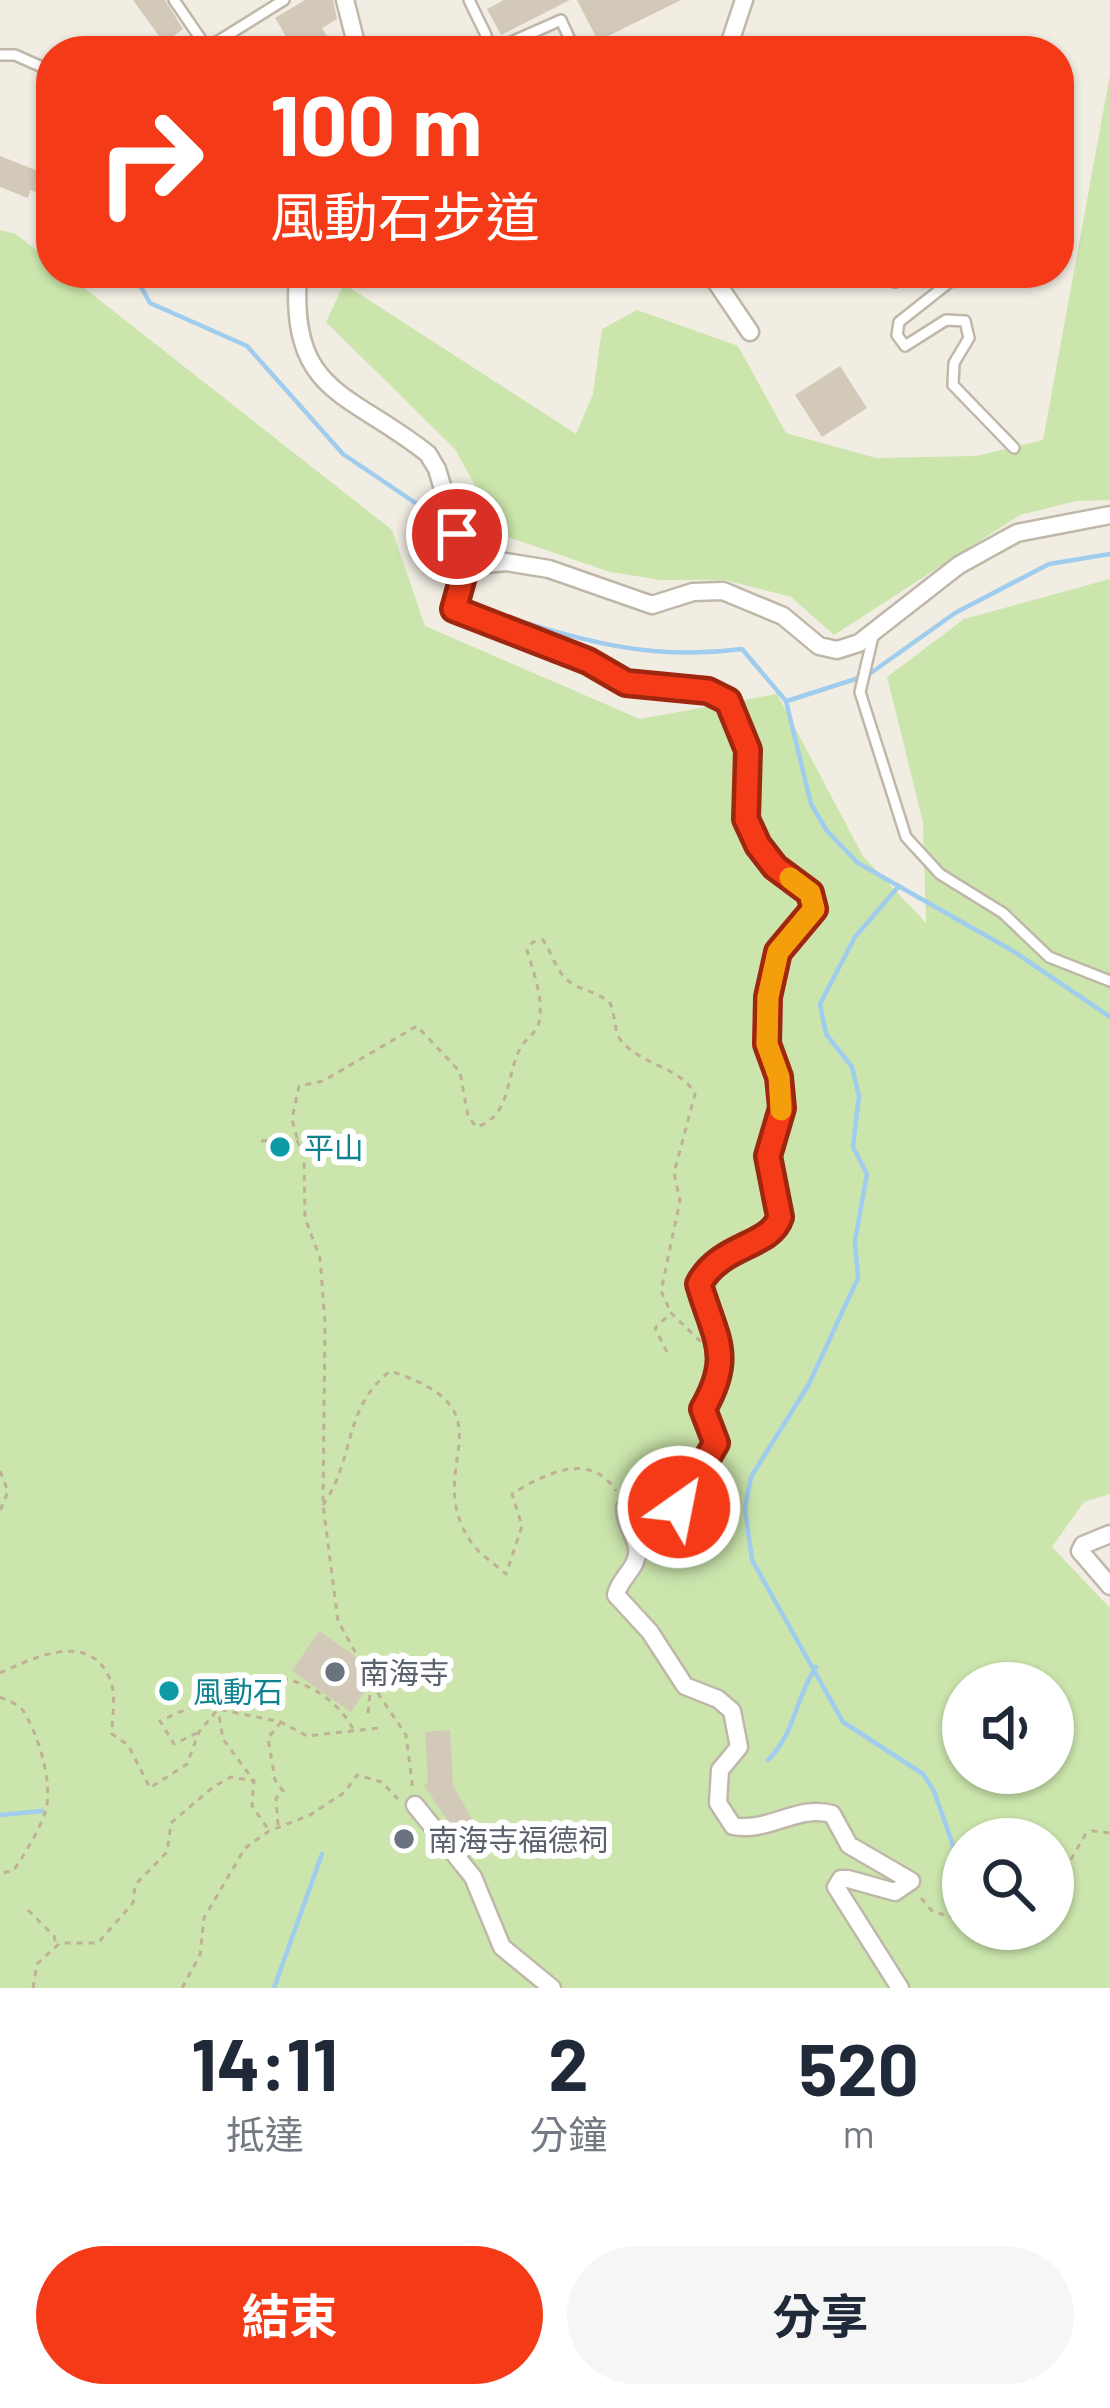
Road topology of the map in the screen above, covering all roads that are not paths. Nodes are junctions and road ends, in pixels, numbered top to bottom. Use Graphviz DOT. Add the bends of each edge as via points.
graph roads {
  1 [pos="174,0"];
  2 [pos="251,0"];
  3 [pos="284,0"];
  4 [pos="345,0"];
  5 [pos="469,0"];
  6 [pos="744,0"];
  7 [pos="261,15"];
  8 [pos="486,35"];
  9 [pos="199,36"];
  10 [pos="227,36"];
  11 [pos="354,36"];
  12 [pos="525,36"];
  13 [pos="568,36"];
  14 [pos="732,36"];
  15 [pos="0,55"];
  16 [pos="36,64"];
  17 [pos="297,288"];
  18 [pos="720,288"];
  19 [pos="943,288"];
  20 [pos="750,332"];
  21 [pos="1014,448"];
  22 [pos="1110,515"];
  23 [pos="466,566"];
  24 [pos="874,631"];
  25 [pos="1110,981"];
  26 [pos="1110,1534"];
  27 [pos="1110,1586"];
  28 [pos="415,1805"];
  29 [pos="552,1988"];
  30 [pos="900,1988"];
  1 -- 9 [label="lane"];
  2 -- 7 [label="lane"];
  3 -- 7 [label="lane"];
  4 -- 11 [label="street"];
  5 -- 8 [label="lane"];
  6 -- 14 [label="street"];
  7 -- 10 [label="lane"];
  12 -- 13 [label="lane" via="561,20"];
  15 -- 16 [label="lane"];
  17 -- 23 [label="street" via="295,313 313,368 336,393 428,454"];
  18 -- 20 [label="street"];
  19 -- 21 [label="lane" via="899,322 896,335 905,346 946,320 964,321 969,338 954,363 953,385"];
  22 -- 24 [label="street" via="1018,533 959,565"];
  23 -- 24 [label="street" via="549,569 652,605 723,590 837,650"];
  23 -- 30 [label="street" via="454,609 626,683 708,691 728,701 748,750 746,819 775,867 810,893 814,909 778,952 768,997 767,1044 782,1108 768,1156 780,1217 768,1235 725,1252 699,1284 722,1366 703,1409 714,1454 669,1517 625,1508 638,1547 616,1595 685,1686 718,1699 738,1723 740,1747 720,1770 722,1814 733,1826 832,1814 849,1845 911,1881 895,1892 848,1879 836,1887"];
  24 -- 25 [label="lane" via="860,689 906,837 940,874 1004,913 1049,958"];
  26 -- 27 [label="street" via="1080,1551"];
  28 -- 29 [label="street" via="473,1877 502,1947"];
}
